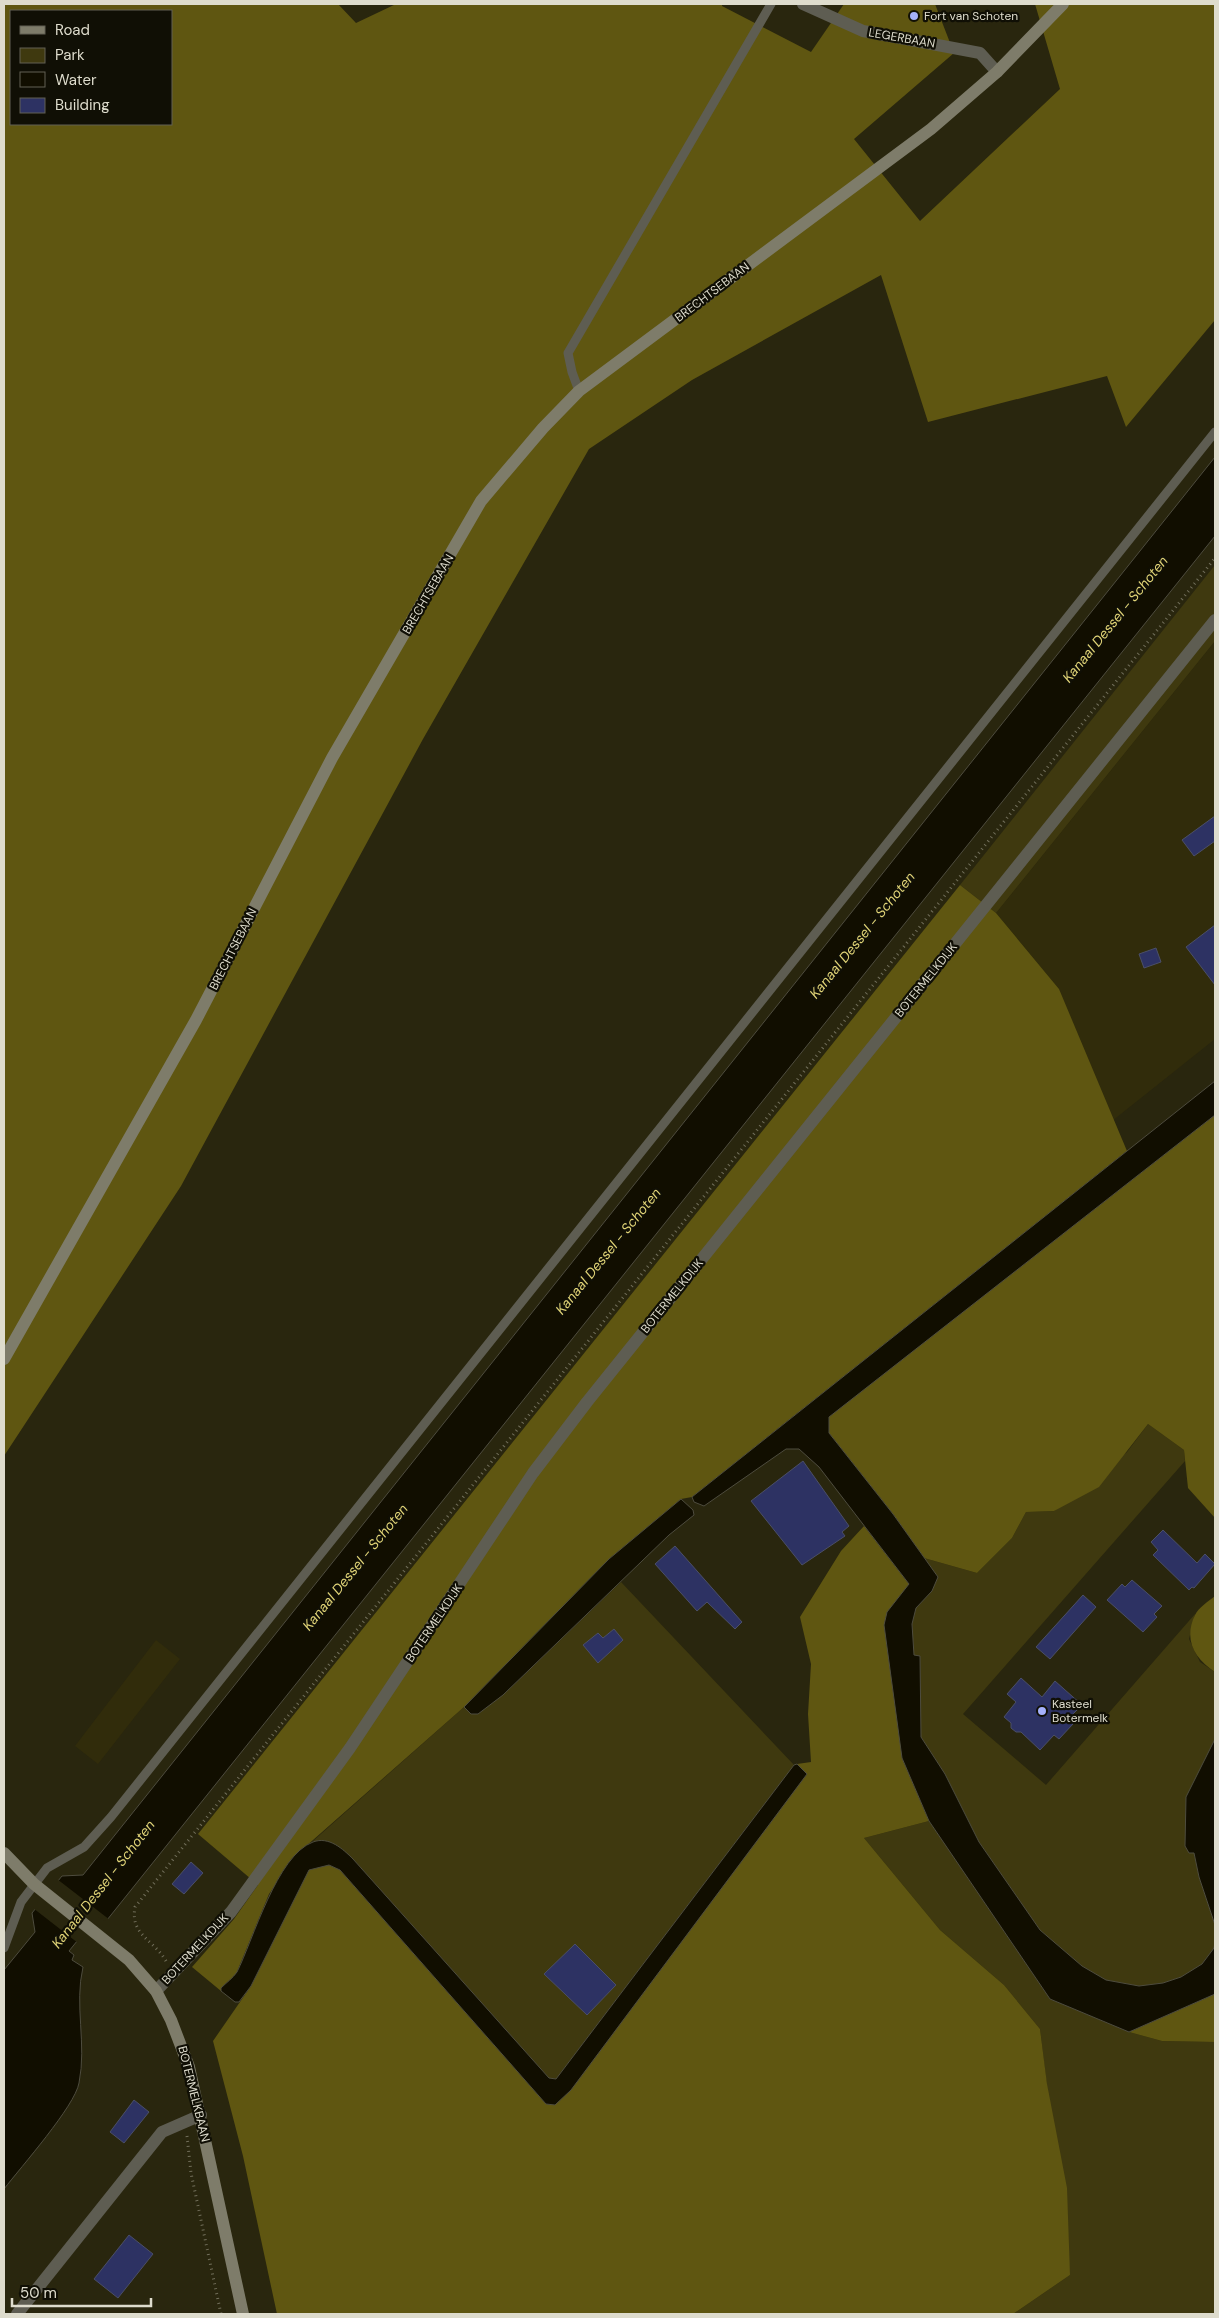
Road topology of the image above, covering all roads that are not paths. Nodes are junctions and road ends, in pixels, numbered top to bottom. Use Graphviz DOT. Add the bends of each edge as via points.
graph roads {
  1 [pos="771,4"];
  2 [pos="803,4"];
  3 [pos="1063,4"];
  4 [pos="998,72"];
  5 [pos="579,391"];
  6 [pos="1215,432"];
  7 [pos="1215,620"];
  8 [pos="4,1359"];
  9 [pos="4,1853"];
  10 [pos="39,1888"];
  11 [pos="4,1948"];
  12 [pos="156,1991"];
  13 [pos="201,2115"];
  14 [pos="17,2314"];
  15 [pos="244,2314"];
  1 -- 5 [label="lane" via="568,353"];
  2 -- 4 [label="street, LEGERBAAN" via="863,31 980,53"];
  3 -- 4 [label="main road, BRECHTSEBAAN"];
  4 -- 5 [label="main road, BRECHTSEBAAN" via="931,129"];
  5 -- 8 [label="main road, BRECHTSEBAAN" via="481,501 332,758 196,1020"];
  6 -- 10 [label="lane" via="111,1817 84,1847 47,1868"];
  7 -- 12 [label="street, BOTERMELKDIJK" via="587,1402 533,1473 350,1748 231,1912"];
  9 -- 10 [label="main road, BOTERMELKBAAN"];
  10 -- 11 [label="lane" via="21,1902"];
  10 -- 12 [label="main road, BOTERMELKBAAN" via="129,1960"];
  12 -- 13 [label="main road, BOTERMELKBAAN" via="182,2046"];
  13 -- 14 [label="street" via="158,2136"];
  13 -- 15 [label="main road, BOTERMELKBAAN"];
}
